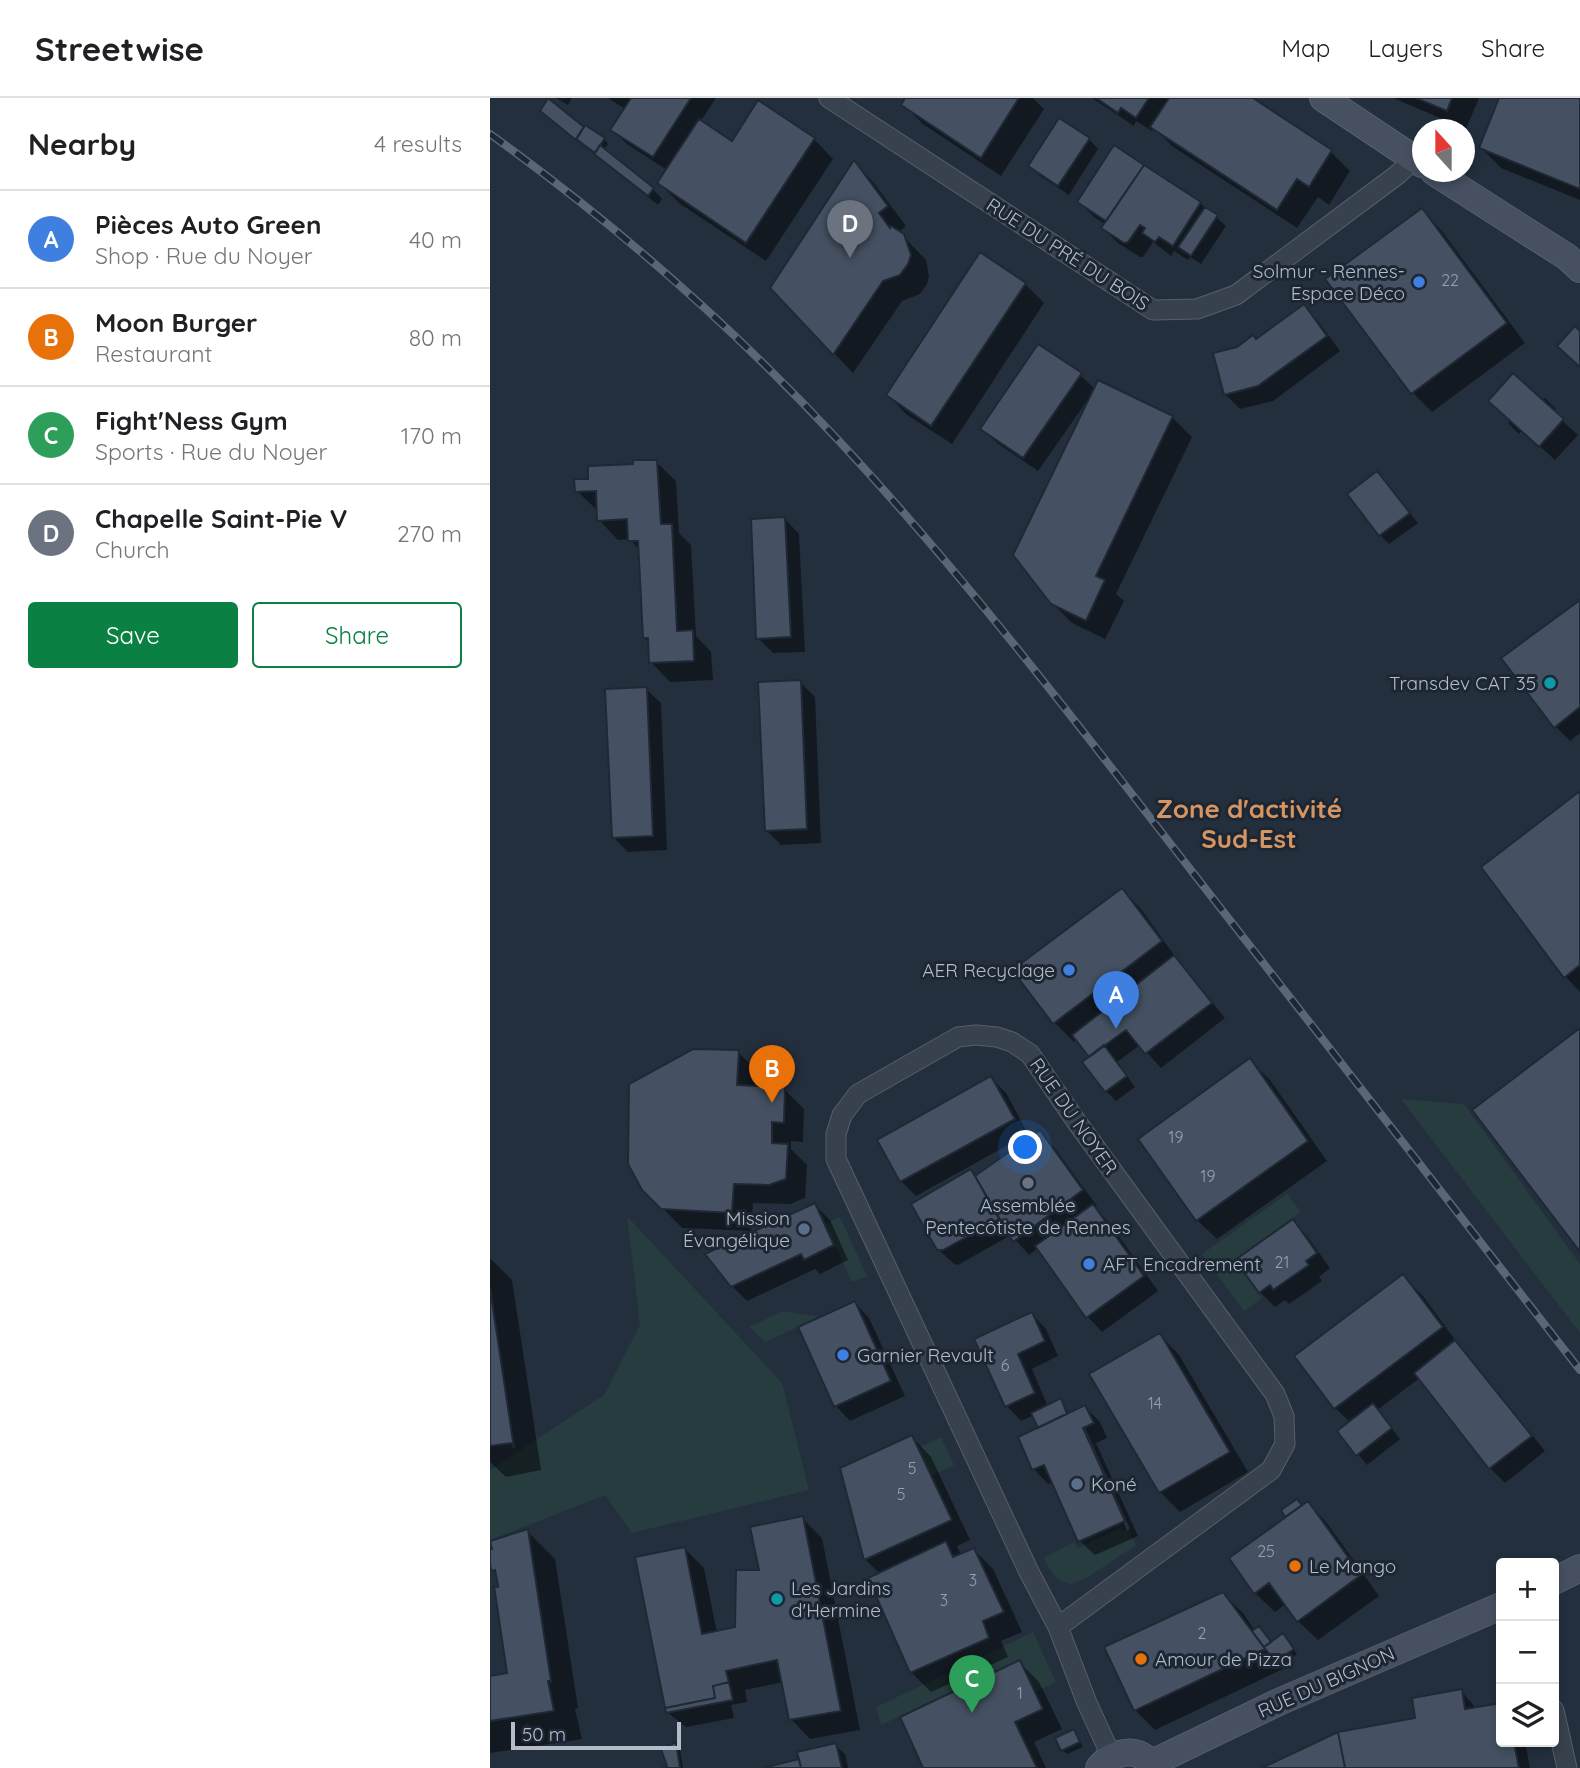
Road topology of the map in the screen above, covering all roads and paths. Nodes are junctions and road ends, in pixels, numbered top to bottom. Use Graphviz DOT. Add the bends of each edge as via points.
graph roads {
  1 [pos="829,98"];
  2 [pos="1323,98"];
  3 [pos="1412,157"];
  4 [pos="1412,169"];
  5 [pos="1450,182"];
  6 [pos="1580,270"];
  7 [pos="1580,1568"];
  8 [pos="1559,1578"];
  9 [pos="1496,1608"];
  10 [pos="1058,1627"];
  11 [pos="1559,1732"];
  12 [pos="1104,1763"];
  13 [pos="1154,1766"];
  14 [pos="1567,1768"];
  1 -- 4 [label="street, RUE DU PRÉ DU BOIS" via="1153,310 1197,309 1236,295 1397,175"];
  2 -- 3 [label="street"];
  5 -- 6 [label="street"];
  7 -- 8 [label="street"];
  9 -- 13 [label="street, RUE DU BIGNON" via="1281,1701"];
  10 -- 10 [label="street, RUE DU NOYER" via="1271,1470 1285,1444 1284,1416 1275,1394 1030,1054 997,1037 958,1037 858,1094 842,1115 836,1159"];
  10 -- 12 [label="street, RUE DU NOYER" via="1109,1751"];
  11 -- 14 [label="street"];
  12 -- 13 [label="street, RUE DU BIGNON" via="1127,1752 1139,1754"];
}
